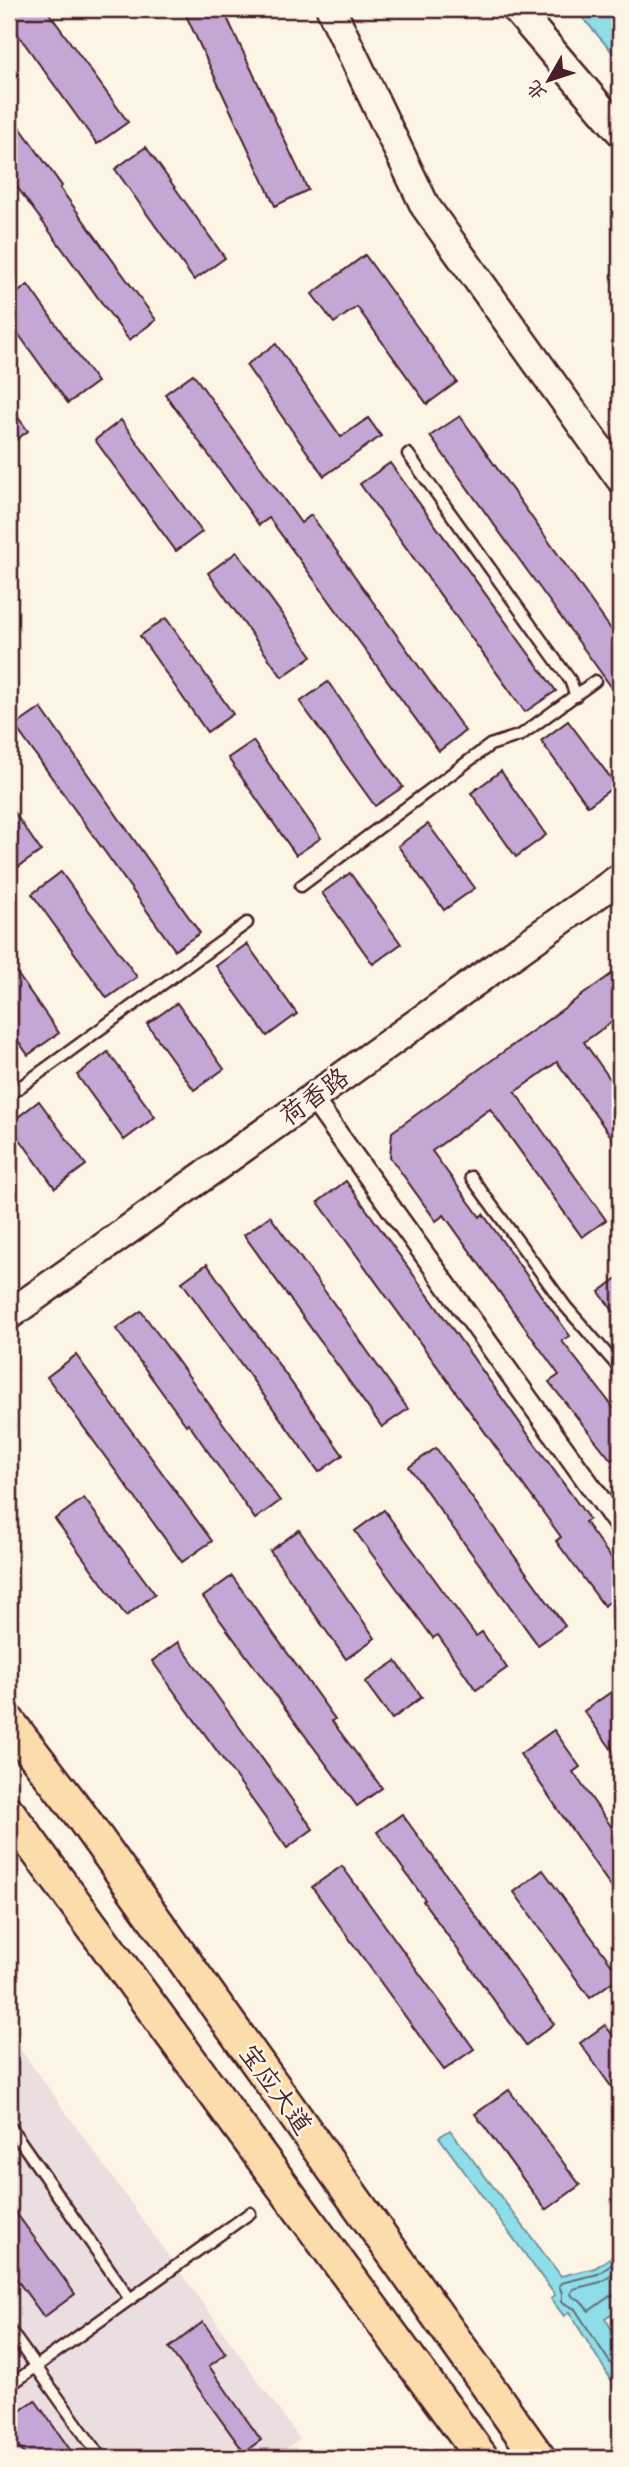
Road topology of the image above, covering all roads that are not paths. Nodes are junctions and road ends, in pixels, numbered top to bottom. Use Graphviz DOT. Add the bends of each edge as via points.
graph roads {
  1 [pos="331,9"];
  2 [pos="516,9"];
  3 [pos="620,131"];
  4 [pos="408,454"];
  5 [pos="620,478"];
  6 [pos="595,681"];
  7 [pos="576,696"];
  8 [pos="620,878"];
  9 [pos="301,886"];
  10 [pos="247,923"];
  11 [pos="9,1095"];
  12 [pos="312,1098"];
  13 [pos="471,1177"];
  14 [pos="9,1315"];
  15 [pos="620,1369"];
  16 [pos="620,1527"];
  17 [pos="9,1722"];
  18 [pos="9,1812"];
  19 [pos="9,2125"];
  20 [pos="250,2213"];
  21 [pos="130,2299"];
  22 [pos="9,2329"];
  23 [pos="36,2367"];
  24 [pos="9,2386"];
  25 [pos="101,2458"];
  26 [pos="482,2458"];
  27 [pos="539,2458"];
  1 -- 5 [label="street" via="425,206"];
  2 -- 3 [label="street"];
  4 -- 7 [label="lane" via="570,680"];
  6 -- 7 [label="lane"];
  7 -- 9 [label="lane" via="522,736 490,745"];
  8 -- 12 [label="street, 荷香路"];
  10 -- 11 [label="lane"];
  12 -- 14 [label="street, 荷香路"];
  12 -- 16 [label="street"];
  13 -- 15 [label="lane" via="566,1307"];
  17 -- 27 [label="main road, 宝应大道" via="79,1813"];
  18 -- 26 [label="main road, 宝应大道"];
  19 -- 21 [label="lane"];
  20 -- 21 [label="lane"];
  21 -- 23 [label="lane"];
  22 -- 23 [label="lane"];
  23 -- 24 [label="lane"];
  23 -- 25 [label="lane"];
}
